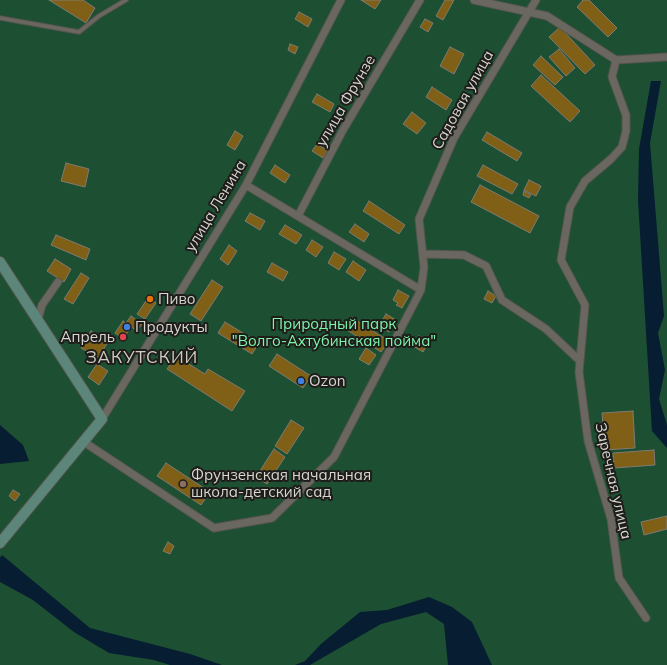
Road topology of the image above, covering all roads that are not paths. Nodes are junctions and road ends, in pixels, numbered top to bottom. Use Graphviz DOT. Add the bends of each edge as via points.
graph roads {
  1 [pos="126,0"];
  2 [pos="341,0"];
  3 [pos="420,0"];
  4 [pos="474,0"];
  5 [pos="536,0"];
  6 [pos="528,12"];
  7 [pos="0,18"];
  8 [pos="663,57"];
  9 [pos="616,60"];
  10 [pos="246,185"];
  11 [pos="298,216"];
  12 [pos="423,254"];
  13 [pos="0,262"];
  14 [pos="58,282"];
  15 [pos="421,290"];
  16 [pos="38,319"];
  17 [pos="580,361"];
  18 [pos="102,419"];
  19 [pos="84,442"];
  20 [pos="0,543"];
  21 [pos="646,618"];
  1 -- 7 [label="lane" via="79,32"];
  2 -- 10 [label="street, улица Ленина"];
  3 -- 11 [label="street, улица Фрунзе" via="343,130"];
  4 -- 6 [label="street"];
  5 -- 6 [label="street, Садовая улица"];
  6 -- 9 [label="street" via="547,16"];
  6 -- 12 [label="street, Садовая улица" via="454,138 419,219"];
  8 -- 9 [label="street"];
  9 -- 17 [label="street, Заречная улица" via="612,77 626,115 622,147 585,181 570,207 561,260 585,305"];
  10 -- 11 [label="street"];
  10 -- 18 [label="street, улица Ленина"];
  11 -- 15 [label="street"];
  12 -- 15 [label="street, Садовая улица"];
  12 -- 17 [label="street" via="464,255 486,266 502,300 546,329"];
  13 -- 16 [label="street"];
  14 -- 16 [label="street" via="42,305"];
  15 -- 19 [label="street, Садовая улица" via="334,457 272,518 214,528"];
  16 -- 18 [label="street"];
  17 -- 21 [label="street, Заречная улица" via="579,372 588,441 611,519 619,578"];
  18 -- 19 [label="street"];
  19 -- 20 [label="street"];
}
